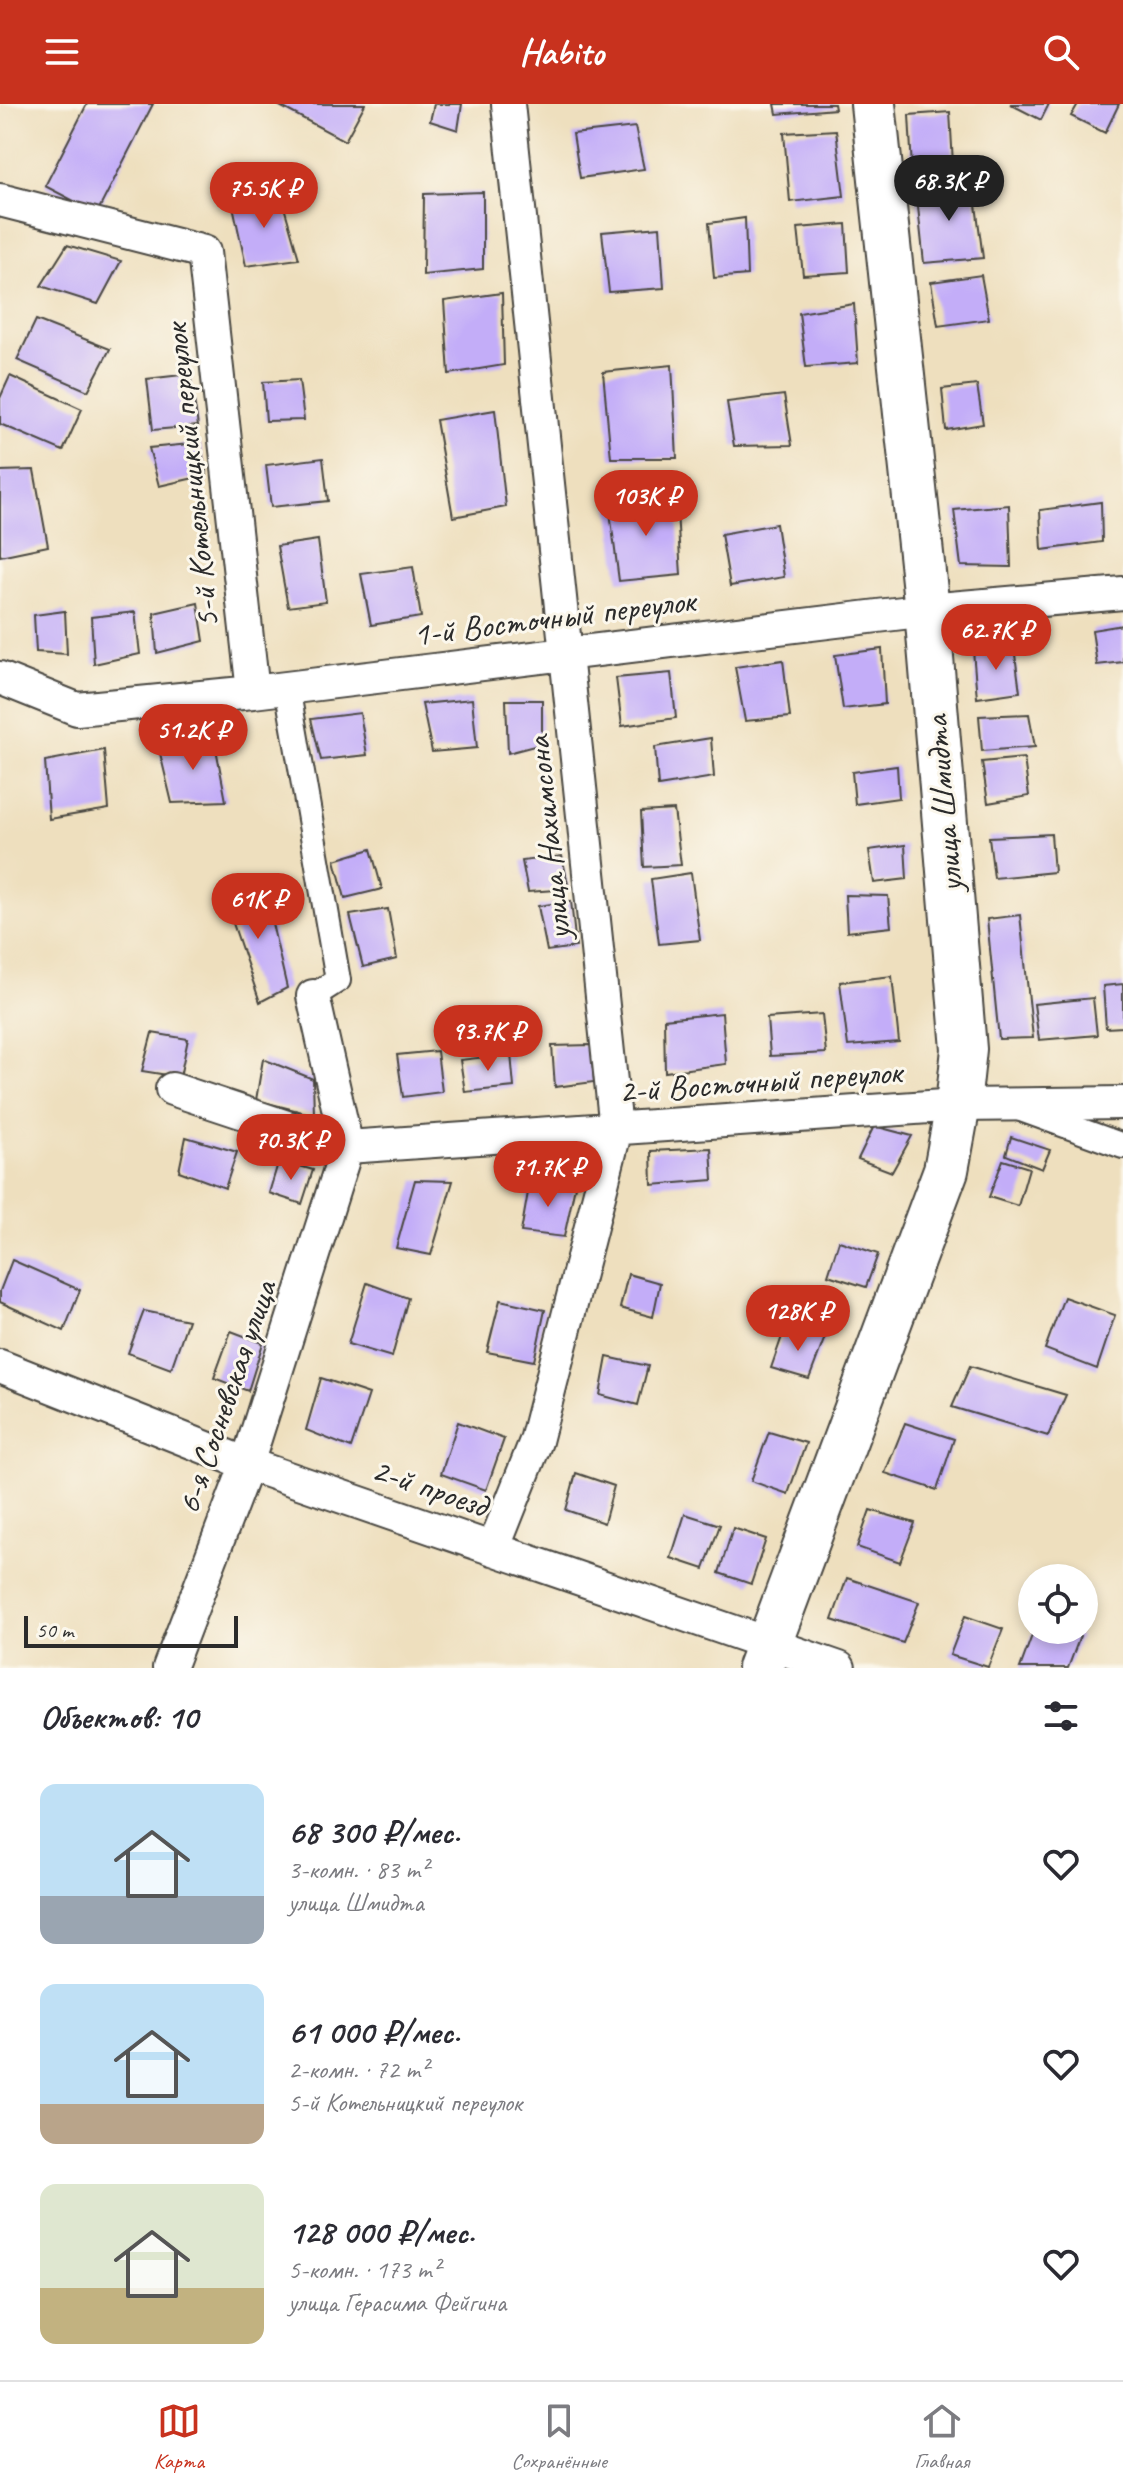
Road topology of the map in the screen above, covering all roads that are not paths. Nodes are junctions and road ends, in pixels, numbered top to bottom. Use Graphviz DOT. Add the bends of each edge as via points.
graph roads {
  1 [pos="508,104"];
  2 [pos="873,104"];
  3 [pos="0,200"];
  4 [pos="1123,593"];
  5 [pos="927,610"];
  6 [pos="567,653"];
  7 [pos="0,678"];
  8 [pos="287,687"];
  9 [pos="253,692"];
  10 [pos="313,996"];
  11 [pos="172,1089"];
  12 [pos="1123,1103"];
  13 [pos="958,1105"];
  14 [pos="1007,1105"];
  15 [pos="616,1129"];
  16 [pos="1123,1146"];
  17 [pos="347,1147"];
  18 [pos="0,1366"];
  19 [pos="247,1464"];
  20 [pos="493,1549"];
  21 [pos="764,1656"];
  22 [pos="169,1668"];
  23 [pos="839,1668"];
  1 -- 6 [label="street, улица Нахимсона"];
  2 -- 5 [label="main road, улица Шмидта"];
  3 -- 9 [label="street, 5-й Котельницкий переулок" via="204,252"];
  4 -- 5 [label="street, 1-й Восточный переулок"];
  5 -- 6 [label="street, 1-й Восточный переулок"];
  5 -- 13 [label="main road, улица Шмидта" via="964,1049"];
  6 -- 8 [label="street, 1-й Восточный переулок"];
  6 -- 15 [label="street, улица Нахимсона"];
  7 -- 9 [label="street, 1-й Восточный переулок" via="77,709"];
  8 -- 9 [label="street, 1-й Восточный переулок"];
  8 -- 10 [label="street" via="338,980"];
  10 -- 17 [label="street"];
  11 -- 17 [label="street, 2-й Восточный переулок"];
  12 -- 14 [label="street, 2-й Восточный переулок"];
  13 -- 14 [label="street, 2-й Восточный переулок"];
  13 -- 15 [label="street, 2-й Восточный переулок"];
  13 -- 21 [label="main road, улица Шмидта" via="946,1170"];
  14 -- 16 [label="street"];
  15 -- 17 [label="street, 2-й Восточный переулок"];
  15 -- 20 [label="street, улица Нахимсона" via="536,1441"];
  17 -- 19 [label="street, 6-я Сосневская улица"];
  18 -- 19 [label="street, 2-й проезд"];
  19 -- 20 [label="street, 2-й проезд"];
  19 -- 22 [label="street, 6-я Сосневская улица"];
  20 -- 21 [label="street, 2-й проезд"];
  21 -- 23 [label="street, 2-й проезд"];
}
